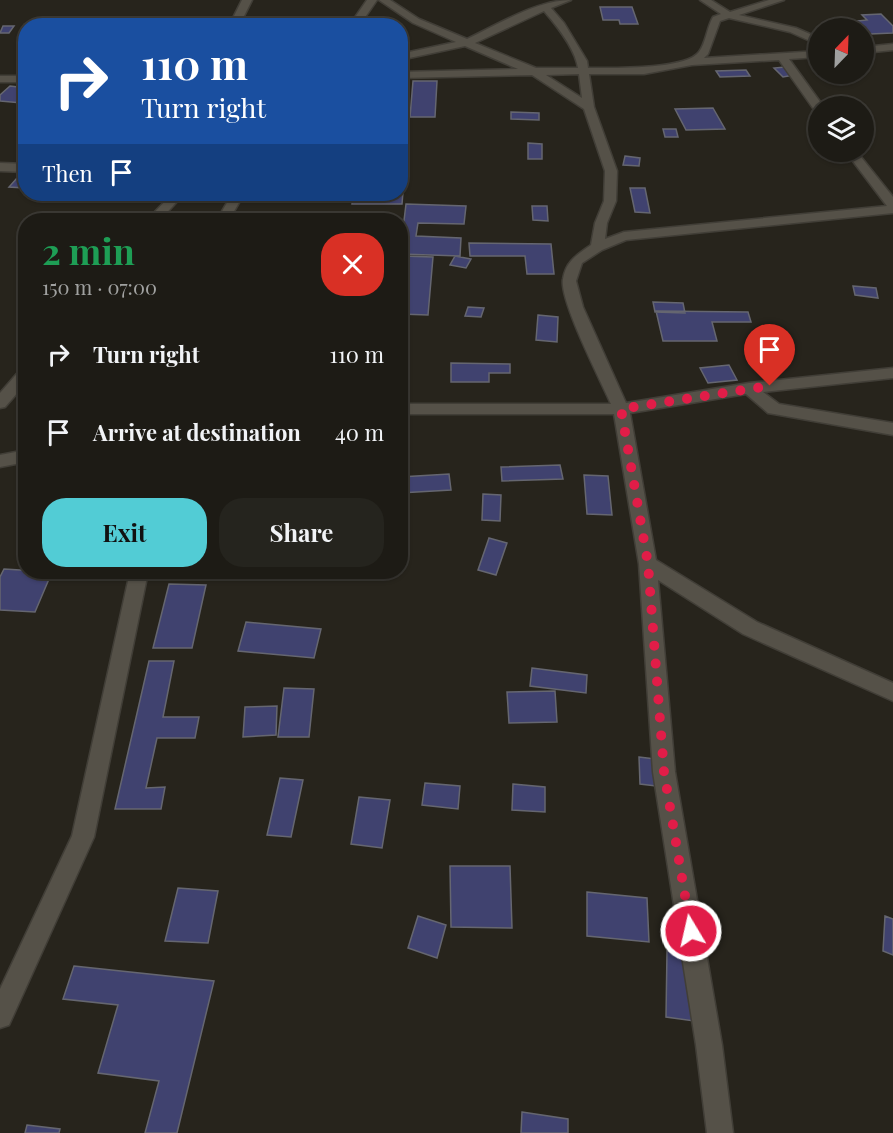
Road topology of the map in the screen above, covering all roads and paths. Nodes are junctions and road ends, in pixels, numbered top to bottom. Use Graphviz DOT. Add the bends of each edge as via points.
graph roads {
  1 [pos="247,0"];
  2 [pos="372,0"];
  3 [pos="384,0"];
  4 [pos="566,0"];
  5 [pos="705,0"];
  6 [pos="779,0"];
  7 [pos="545,7"];
  8 [pos="727,14"];
  9 [pos="238,18"];
  10 [pos="360,18"];
  11 [pos="808,37"];
  12 [pos="468,42"];
  13 [pos="893,48"];
  14 [pos="874,49"];
  15 [pos="808,55"];
  16 [pos="408,56"];
  17 [pos="783,58"];
  18 [pos="692,62"];
  19 [pos="532,71"];
  20 [pos="584,73"];
  21 [pos="408,75"];
  22 [pos="0,79"];
  23 [pos="18,80"];
  24 [pos="810,96"];
  25 [pos="589,107"];
  26 [pos="859,162"];
  27 [pos="0,167"];
  28 [pos="18,168"];
  29 [pos="173,201"];
  30 [pos="893,207"];
  31 [pos="161,213"];
  32 [pos="597,247"];
  33 [pos="893,373"];
  34 [pos="18,382"];
  35 [pos="749,388"];
  36 [pos="0,403"];
  37 [pos="408,409"];
  38 [pos="621,409"];
  39 [pos="893,429"];
  40 [pos="18,458"];
  41 [pos="0,461"];
  42 [pos="648,564"];
  43 [pos="138,579"];
  44 [pos="893,692"];
  45 [pos="0,1016"];
  46 [pos="720,1133"];
  1 -- 9 [label="street"];
  2 -- 10 [label="street"];
  3 -- 12 [label="street" via="416,21"];
  4 -- 7 [label="street"];
  5 -- 8 [label="street"];
  6 -- 8 [label="street"];
  7 -- 12 [label="street"];
  7 -- 20 [label="street" via="582,61"];
  8 -- 11 [label="street"];
  8 -- 18 [label="street" via="716,19 703,54"];
  12 -- 16 [label="street"];
  12 -- 19 [label="street"];
  13 -- 14 [label="street"];
  15 -- 17 [label="street"];
  17 -- 18 [label="street"];
  17 -- 24 [label="street"];
  18 -- 20 [label="street" via="644,70"];
  19 -- 20 [label="street"];
  19 -- 21 [label="street"];
  19 -- 25 [label="street"];
  20 -- 25 [label="street"];
  22 -- 23 [label="street"];
  25 -- 32 [label="street" via="611,171 610,201"];
  26 -- 30 [label="street"];
  27 -- 28 [label="street"];
  29 -- 31 [label="street"];
  30 -- 32 [label="street" via="624,236"];
  32 -- 38 [label="street" via="576,261 568,281"];
  33 -- 35 [label="street"];
  34 -- 36 [label="street"];
  35 -- 38 [label="street"];
  35 -- 39 [label="street" via="774,409"];
  37 -- 38 [label="street"];
  38 -- 42 [label="street"];
  40 -- 41 [label="street"];
  42 -- 44 [label="street" via="750,628"];
  42 -- 46 [label="street" via="664,772"];
  43 -- 45 [label="street" via="83,837"];
}
